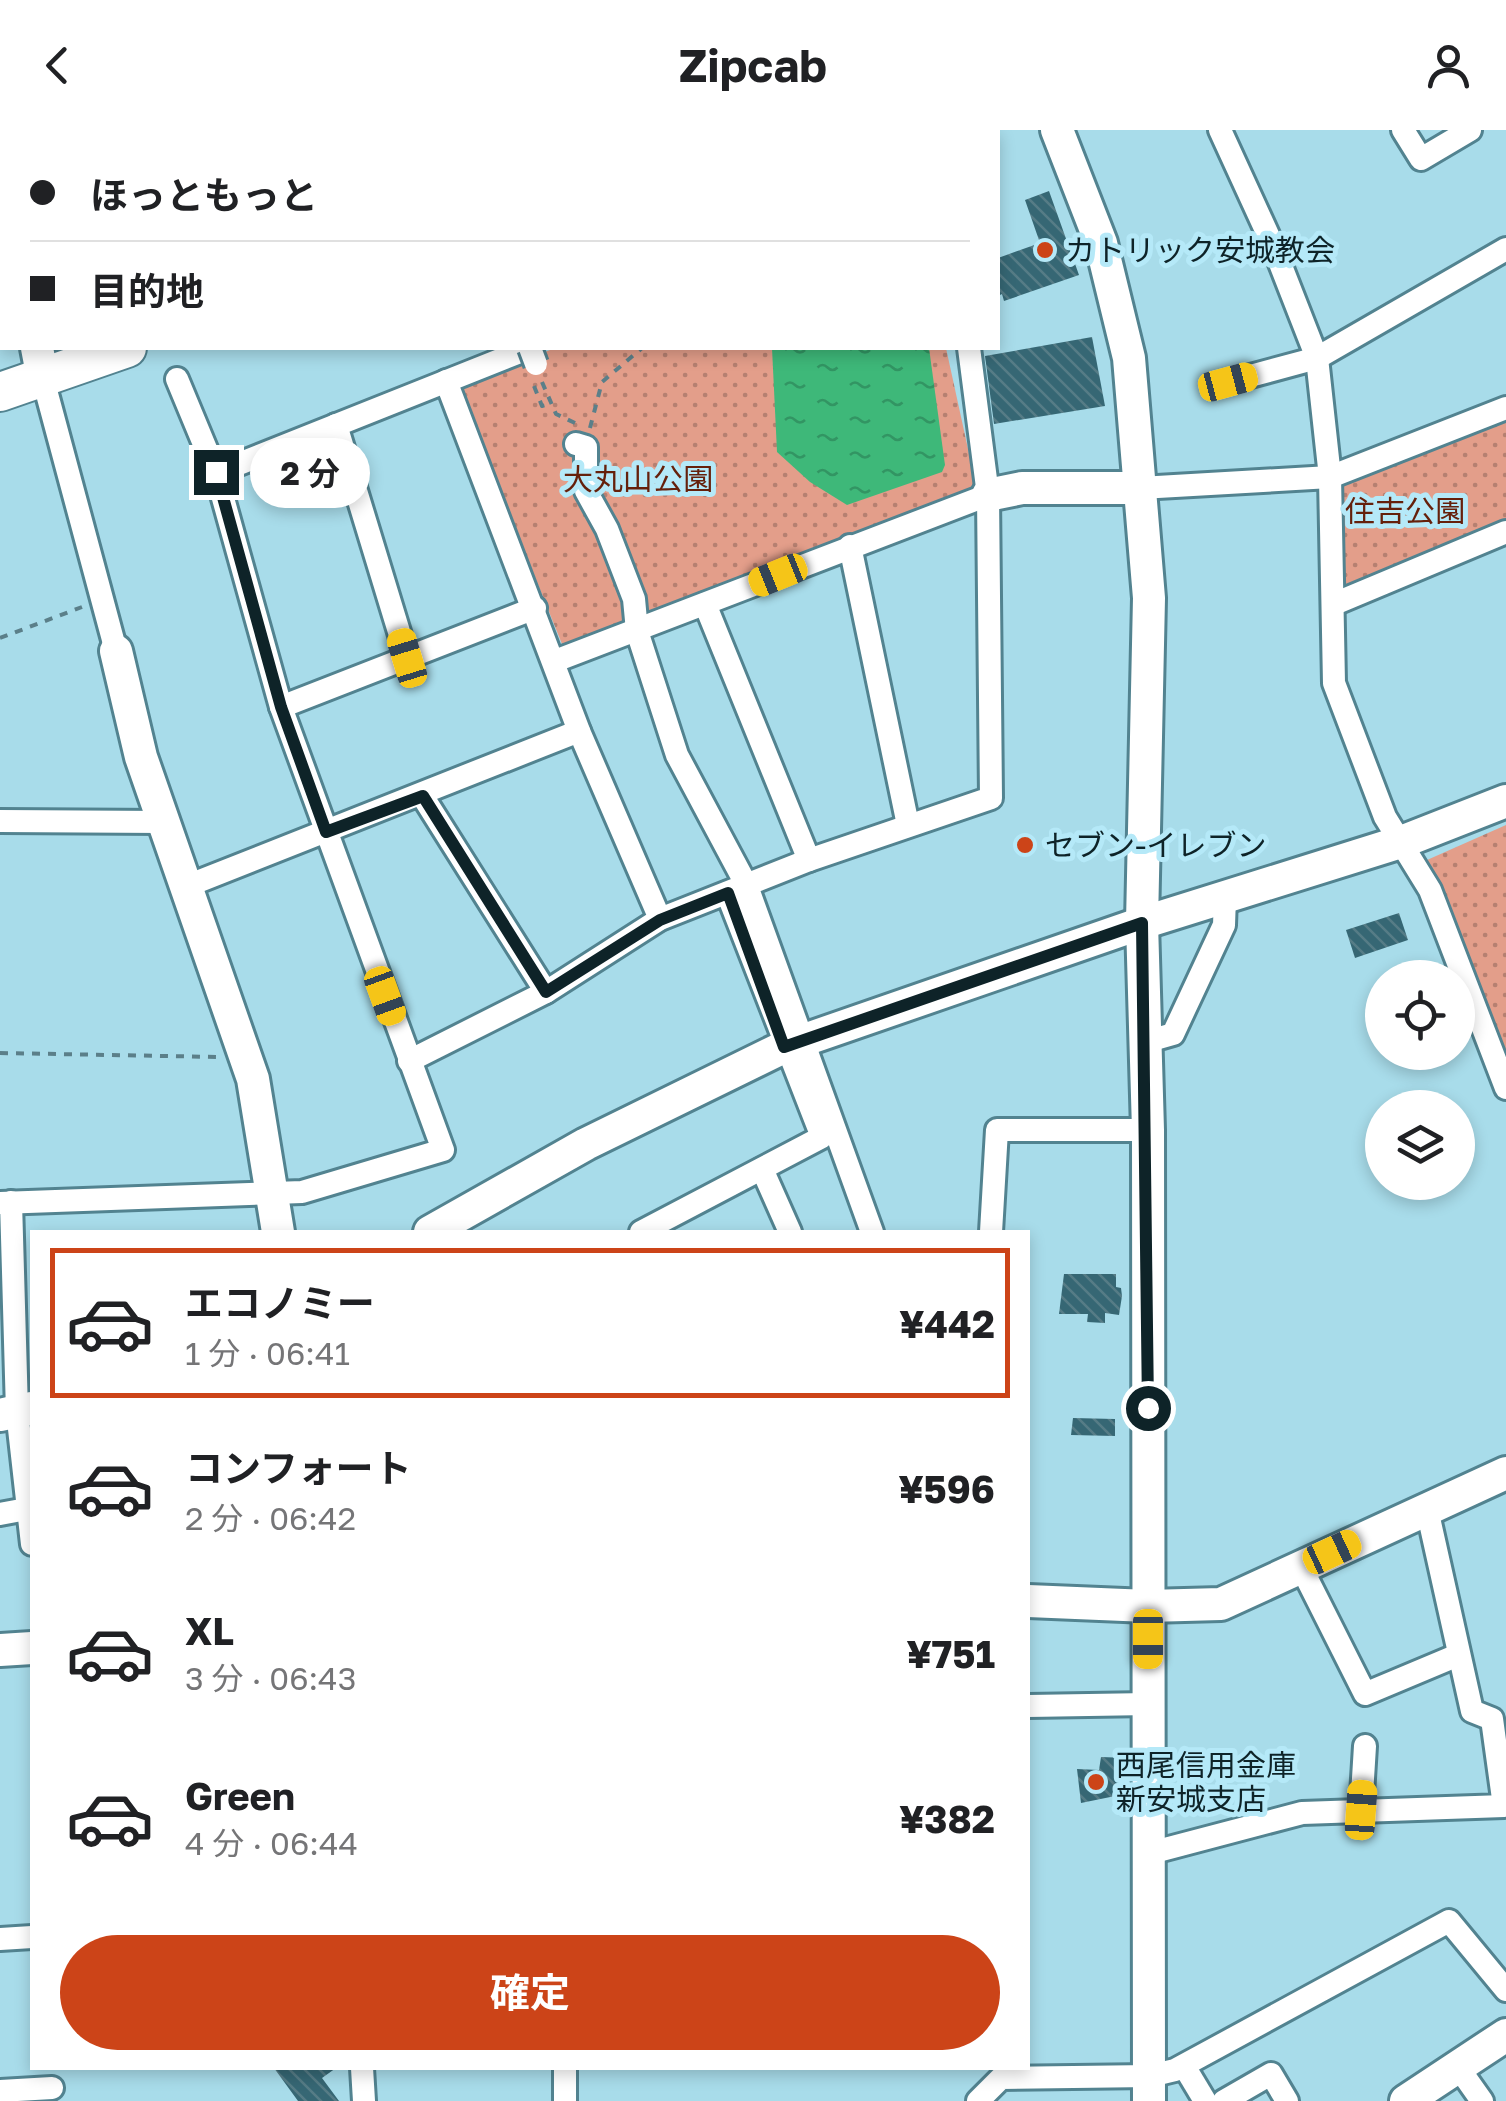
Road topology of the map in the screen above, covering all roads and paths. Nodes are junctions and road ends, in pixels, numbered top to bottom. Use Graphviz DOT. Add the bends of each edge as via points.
graph roads {
  1 [pos="1057,130"];
  2 [pos="1220,130"];
  3 [pos="1403,130"];
  4 [pos="1470,130"];
  5 [pos="1506,248"];
  6 [pos="115,350"];
  7 [pos="640,350"];
  8 [pos="969,350"];
  9 [pos="1316,358"];
  10 [pos="532,361"];
  11 [pos="40,363"];
  12 [pos="177,379"];
  13 [pos="446,380"];
  14 [pos="1228,382"];
  15 [pos="0,392"];
  16 [pos="550,404"];
  17 [pos="1506,408"];
  18 [pos="336,425"];
  19 [pos="581,446"];
  20 [pos="216,472"];
  21 [pos="1330,478"];
  22 [pos="1140,488"];
  23 [pos="988,494"];
  24 [pos="1506,532"];
  25 [pos="850,546"];
  26 [pos="705,604"];
  27 [pos="1334,604"];
  28 [pos="106,608"];
  29 [pos="536,608"];
  30 [pos="637,631"];
  31 [pos="0,638"];
  32 [pos="116,652"];
  33 [pos="407,658"];
  34 [pos="554,661"];
  35 [pos="281,707"];
  36 [pos="579,731"];
  37 [pos="423,796"];
  38 [pos="1506,801"];
  39 [pos="0,821"];
  40 [pos="164,822"];
  41 [pos="908,825"];
  42 [pos="326,832"];
  43 [pos="1404,841"];
  44 [pos="809,860"];
  45 [pos="187,886"];
  46 [pos="737,890"];
  47 [pos="1225,897"];
  48 [pos="660,920"];
  49 [pos="1142,923"];
  50 [pos="546,992"];
  51 [pos="1146,1042"];
  52 [pos="795,1044"];
  53 [pos="0,1053"];
  54 [pos="246,1056"];
  55 [pos="408,1061"];
  56 [pos="1506,1088"];
  57 [pos="1148,1130"];
  58 [pos="762,1168"];
  59 [pos="270,1194"];
  60 [pos="5,1202"];
  61 [pos="278,1230"];
  62 [pos="434,1230"];
  63 [pos="644,1230"];
  64 [pos="789,1230"];
  65 [pos="871,1230"];
  66 [pos="991,1230"];
  67 [pos="16,1412"];
  68 [pos="1506,1473"];
  69 [pos="30,1496"];
  70 [pos="30,1508"];
  71 [pos="1427,1509"];
  72 [pos="0,1514"];
  73 [pos="1301,1567"];
  74 [pos="1030,1601"];
  75 [pos="1148,1606"];
  76 [pos="30,1648"];
  77 [pos="0,1650"];
  78 [pos="1458,1655"];
  79 [pos="1149,1704"];
  80 [pos="1030,1706"];
  81 [pos="1366,1746"];
  82 [pos="1505,1807"];
  83 [pos="1361,1810"];
  84 [pos="1150,1853"];
  85 [pos="30,1937"];
  86 [pos="0,1939"];
  87 [pos="1506,1990"];
  88 [pos="1506,2035"];
  89 [pos="1184,2066"];
  90 [pos="1458,2066"];
  91 [pos="362,2070"];
  92 [pos="564,2070"];
  93 [pos="1001,2073"];
  94 [pos="51,2086"];
  95 [pos="1150,2088"];
  96 [pos="0,2091"];
  97 [pos="364,2101"];
  98 [pos="565,2101"];
  99 [pos="978,2101"];
  100 [pos="1206,2101"];
  101 [pos="1224,2101"];
  102 [pos="1287,2101"];
  103 [pos="1406,2101"];
  104 [pos="1482,2101"];
  1 -- 22 [label="street" via="1101,244 1129,358"];
  2 -- 9 [label="street"];
  3 -- 4 [label="street" via="1421,159"];
  5 -- 9 [label="street"];
  6 -- 11 [label="main road"];
  7 -- 19 [label="path" via="602,382"];
  8 -- 23 [label="street"];
  9 -- 14 [label="street"];
  9 -- 21 [label="street"];
  10 -- 13 [label="street"];
  10 -- 16 [label="path"];
  10 -- 16 [label="path" via="542,406"];
  11 -- 15 [label="main road"];
  11 -- 28 [label="street"];
  12 -- 20 [label="street"];
  13 -- 18 [label="street"];
  13 -- 29 [label="street"];
  16 -- 19 [label="path" via="583,426"];
  17 -- 21 [label="street"];
  18 -- 20 [label="street"];
  18 -- 33 [label="street"];
  19 -- 30 [label="street" via="586,490 634,599"];
  20 -- 35 [label="street"];
  21 -- 22 [label="street"];
  21 -- 27 [label="street"];
  22 -- 23 [label="street"];
  22 -- 49 [label="street" via="1149,598"];
  23 -- 25 [label="street"];
  23 -- 41 [label="street" via="991,798"];
  24 -- 27 [label="street"];
  25 -- 26 [label="street"];
  25 -- 41 [label="street"];
  26 -- 30 [label="street"];
  26 -- 44 [label="street"];
  27 -- 43 [label="street" via="1334,683 1385,817"];
  28 -- 31 [label="path" via="80,607"];
  28 -- 32 [label="street"];
  29 -- 33 [label="street"];
  29 -- 34 [label="street"];
  30 -- 34 [label="street"];
  30 -- 46 [label="street" via="677,755"];
  32 -- 40 [label="street"];
  33 -- 35 [label="street"];
  34 -- 36 [label="street"];
  35 -- 42 [label="street"];
  36 -- 37 [label="street"];
  36 -- 48 [label="street"];
  37 -- 42 [label="street"];
  37 -- 50 [label="street"];
  38 -- 43 [label="street"];
  39 -- 40 [label="street"];
  40 -- 45 [label="street"];
  41 -- 44 [label="street"];
  42 -- 45 [label="street"];
  42 -- 55 [label="street"];
  43 -- 47 [label="street"];
  43 -- 56 [label="street" via="1430,890"];
  44 -- 46 [label="street"];
  45 -- 54 [label="street"];
  46 -- 48 [label="street"];
  46 -- 52 [label="street"];
  47 -- 49 [label="street"];
  47 -- 51 [label="street" via="1224,925 1173,1034"];
  48 -- 50 [label="street"];
  49 -- 51 [label="street"];
  49 -- 52 [label="street"];
  50 -- 55 [label="street"];
  51 -- 57 [label="street"];
  52 -- 58 [label="street" via="822,1137"];
  52 -- 62 [label="street" via="586,1144"];
  52 -- 65 [label="street"];
  53 -- 54 [label="path"];
  54 -- 59 [label="street"];
  55 -- 59 [label="street" via="443,1150 302,1192"];
  57 -- 66 [label="street" via="997,1130"];
  57 -- 75 [label="street"];
  58 -- 63 [label="street"];
  58 -- 64 [label="street"];
  59 -- 60 [label="street"];
  59 -- 61 [label="street"];
  60 -- 67 [label="street"];
  67 -- 69 [label="street"];
  68 -- 71 [label="street"];
  70 -- 72 [label="street"];
  71 -- 73 [label="street"];
  71 -- 78 [label="street"];
  73 -- 75 [label="street" via="1221,1604"];
  73 -- 78 [label="street" via="1365,1694"];
  74 -- 75 [label="street"];
  75 -- 79 [label="street"];
  76 -- 77 [label="street"];
  78 -- 82 [label="street" via="1472,1711 1492,1720"];
  79 -- 80 [label="street"];
  79 -- 84 [label="street"];
  81 -- 83 [label="street"];
  82 -- 83 [label="street"];
  83 -- 84 [label="street" via="1302,1812"];
  84 -- 95 [label="street"];
  85 -- 86 [label="street"];
  87 -- 89 [label="street" via="1449,1921"];
  88 -- 90 [label="street"];
  89 -- 95 [label="street"];
  89 -- 100 [label="street"];
  90 -- 103 [label="street"];
  90 -- 104 [label="street"];
  91 -- 97 [label="street"];
  92 -- 98 [label="street"];
  93 -- 95 [label="street"];
  93 -- 99 [label="street"];
  94 -- 96 [label="street"];
  101 -- 102 [label="street" via="1272,2074"];
}
